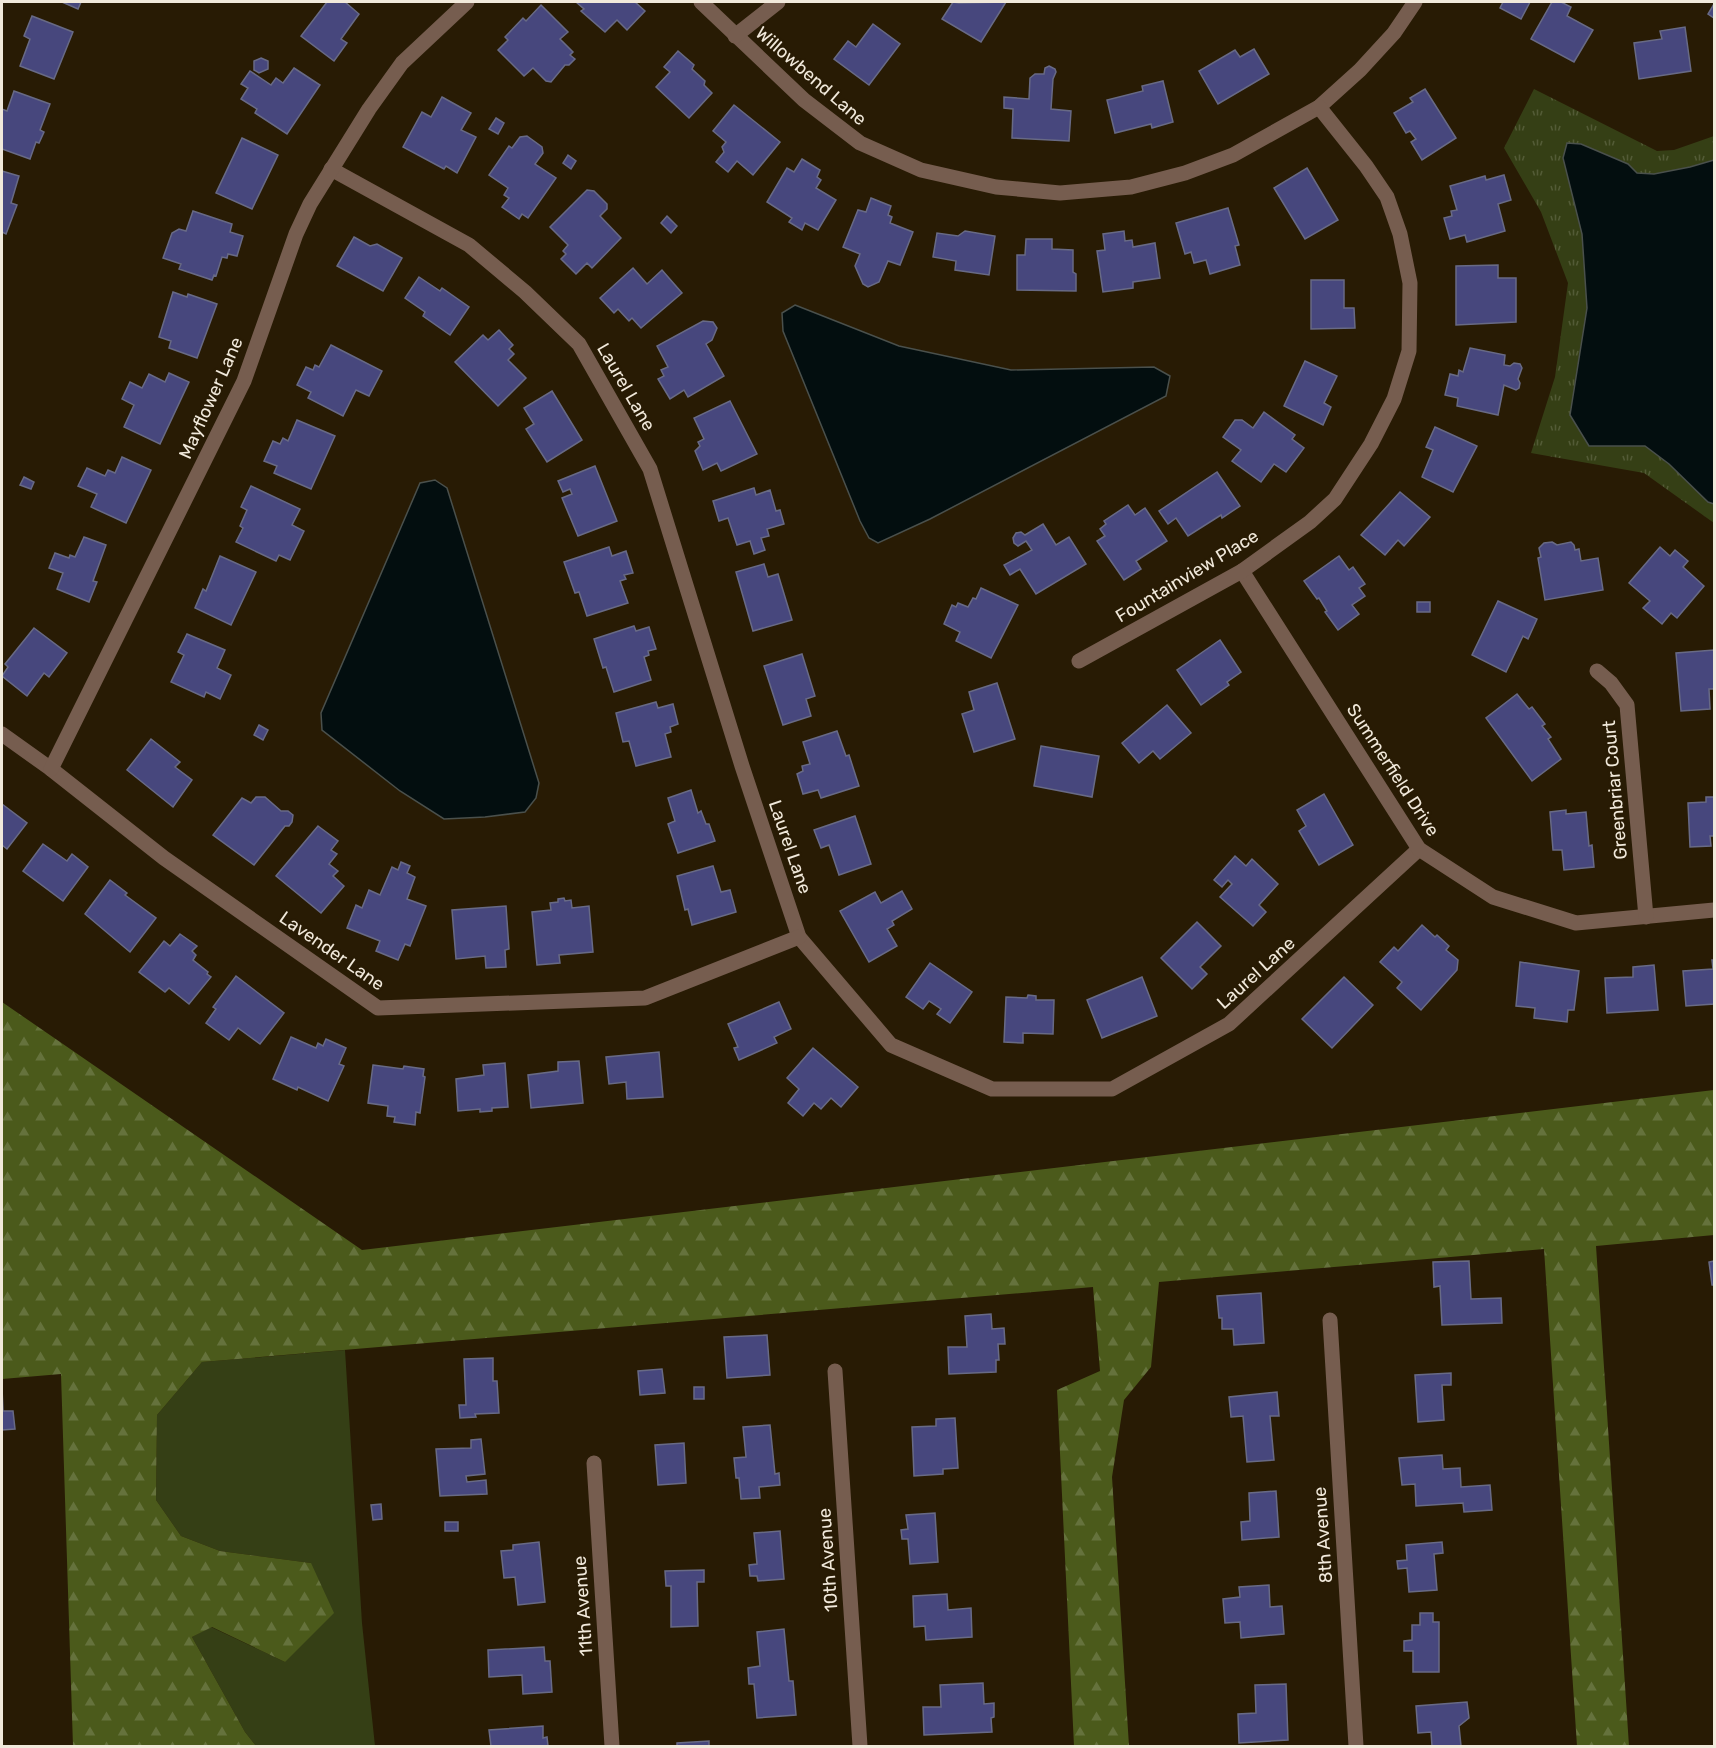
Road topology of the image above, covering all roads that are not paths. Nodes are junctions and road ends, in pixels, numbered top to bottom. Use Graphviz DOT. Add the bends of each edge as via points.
graph roads {
  1 [pos="467,2"];
  2 [pos="700,2"];
  3 [pos="778,2"];
  4 [pos="1415,2"];
  5 [pos="735,36"];
  6 [pos="1319,107"];
  7 [pos="331,169"];
  8 [pos="1242,571"];
  9 [pos="1079,661"];
  10 [pos="1597,671"];
  11 [pos="2,734"];
  12 [pos="51,769"];
  13 [pos="1419,849"];
  14 [pos="1714,910"];
  15 [pos="1646,917"];
  16 [pos="800,938"];
  17 [pos="1330,1320"];
  18 [pos="835,1371"];
  19 [pos="594,1463"];
  20 [pos="612,1746"];
  21 [pos="860,1746"];
  22 [pos="1356,1746"];
  1 -- 7 [label="street, Mayflower Lane" via="402,63"];
  2 -- 5 [label="street, Willowbend Lane"];
  3 -- 5 [label="street"];
  4 -- 6 [label="street, Willowbend Lane" via="1394,33"];
  5 -- 6 [label="street, Willowbend Lane" via="804,100 860,143 921,170 996,187 1060,193 1131,187 1233,155"];
  6 -- 8 [label="street, Fountainview Place" via="1388,197 1410,283 1408,351 1394,399 1371,444 1335,499"];
  7 -- 12 [label="street, Mayflower Lane" via="296,234 244,381"];
  7 -- 16 [label="street, Laurel Lane" via="469,245 579,344 650,469"];
  8 -- 9 [label="street, Fountainview Place"];
  8 -- 13 [label="street, Summerfield Drive"];
  10 -- 15 [label="street, Greenbriar Court" via="1627,705"];
  11 -- 12 [label="street, Lavender Lane"];
  12 -- 16 [label="street, Lavender Lane" via="164,858 378,1008 645,998"];
  13 -- 15 [label="street, Summerfield Drive" via="1493,897 1576,923"];
  13 -- 16 [label="street, Laurel Lane" via="1229,1024 1112,1089 992,1089 891,1045"];
  14 -- 15 [label="street, Summerfield Drive"];
  17 -- 22 [label="street, 8th Avenue"];
  18 -- 21 [label="street, 10th Avenue"];
  19 -- 20 [label="street, 11th Avenue"];
}
